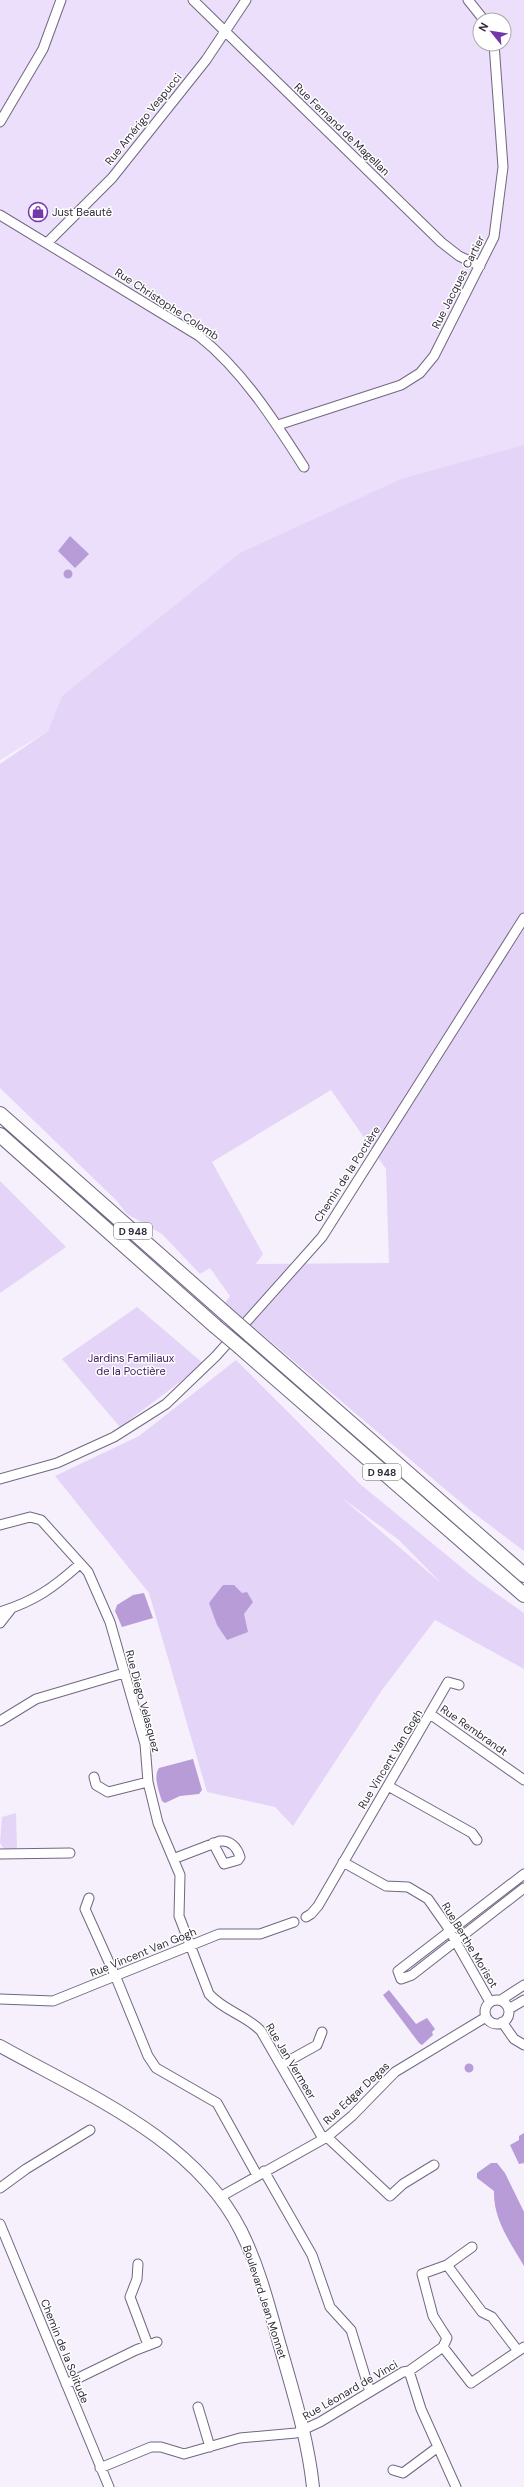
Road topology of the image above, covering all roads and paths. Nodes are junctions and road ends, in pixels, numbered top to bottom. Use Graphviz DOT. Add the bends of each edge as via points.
graph roads {
  1 [pos="61,0"];
  2 [pos="192,0"];
  3 [pos="246,0"];
  4 [pos="468,0"];
  5 [pos="478,12"];
  6 [pos="226,31"];
  7 [pos="495,52"];
  8 [pos="0,122"];
  9 [pos="0,215"];
  10 [pos="47,243"];
  11 [pos="480,266"];
  12 [pos="278,425"];
  13 [pos="304,467"];
  14 [pos="524,918"];
  15 [pos="0,1114"];
  16 [pos="0,1135"];
  17 [pos="0,1479"];
  18 [pos="0,1525"];
  19 [pos="80,1564"];
  20 [pos="524,1575"];
  21 [pos="524,1595"];
  22 [pos="11,1609"];
  23 [pos="0,1612"];
  24 [pos="0,1623"];
  25 [pos="124,1673"];
  26 [pos="460,1685"];
  27 [pos="430,1714"];
  28 [pos="0,1721"];
  29 [pos="94,1777"];
  30 [pos="524,1780"];
  31 [pos="148,1782"];
  32 [pos="388,1786"];
  33 [pos="477,1840"];
  34 [pos="213,1843"];
  35 [pos="70,1853"];
  36 [pos="0,1854"];
  37 [pos="173,1859"];
  38 [pos="343,1862"];
  39 [pos="524,1874"];
  40 [pos="524,1888"];
  41 [pos="89,1898"];
  42 [pos="306,1917"];
  43 [pos="294,1922"];
  44 [pos="448,1930"];
  45 [pos="455,1943"];
  46 [pos="190,1946"];
  47 [pos="115,1976"];
  48 [pos="524,1985"];
  49 [pos="0,1999"];
  50 [pos="501,2000"];
  51 [pos="524,2000"];
  52 [pos="490,2002"];
  53 [pos="509,2009"];
  54 [pos="486,2017"];
  55 [pos="502,2022"];
  56 [pos="322,2032"];
  57 [pos="524,2045"];
  58 [pos="0,2046"];
  59 [pos="281,2065"];
  60 [pos="90,2130"];
  61 [pos="327,2137"];
  62 [pos="434,2165"];
  63 [pos="261,2173"];
  64 [pos="0,2188"];
  65 [pos="220,2197"];
  66 [pos="0,2224"];
  67 [pos="472,2247"];
  68 [pos="138,2264"];
  69 [pos="447,2265"];
  70 [pos="443,2347"];
  71 [pos="521,2349"];
  72 [pos="409,2371"];
  73 [pos="66,2384"];
  74 [pos="370,2392"];
  75 [pos="198,2407"];
  76 [pos="303,2431"];
  77 [pos="210,2447"];
  78 [pos="438,2447"];
  79 [pos="100,2468"];
  80 [pos="393,2470"];
  81 [pos="109,2487"];
  82 [pos="313,2487"];
  83 [pos="456,2487"];
  1 -- 8 [label="street" via="43,49"];
  2 -- 6 [label="street, Rue Fernand de Magellan"];
  3 -- 6 [label="street, Rue Amérigo Vespucci"];
  4 -- 5 [label="street"];
  6 -- 10 [label="street, Rue Amérigo Vespucci" via="112,178"];
  6 -- 11 [label="street, Rue Fernand de Magellan" via="441,242 459,256"];
  7 -- 11 [label="street, Rue Jacques Cartier" via="503,167 494,237"];
  9 -- 10 [label="street, Rue Christophe Colomb"];
  10 -- 12 [label="street, Rue Christophe Colomb" via="199,336 216,350"];
  11 -- 12 [label="street, Rue Jacques Cartier" via="434,356 420,373 401,385"];
  12 -- 13 [label="street, Rue Christophe Colomb"];
  14 -- 17 [label="street, Chemin de la Poctière" via="322,1237 200,1372 153,1413 84,1452 40,1469"];
  15 -- 20 [label="highway, D 948, bridge"];
  16 -- 21 [label="highway, D 948, bridge"];
  18 -- 19 [label="street, Rue Diego Velasquez" via="36,1517"];
  19 -- 22 [label="street" via="54,1588 32,1601"];
  19 -- 25 [label="street, Rue Diego Velasquez" via="91,1578 110,1622"];
  22 -- 23 [label="street"];
  22 -- 24 [label="street"];
  25 -- 28 [label="street" via="36,1699"];
  25 -- 31 [label="street, Rue Diego Velasquez" via="144,1744"];
  26 -- 27 [label="street, Rue Vincent Van Gogh" via="448,1682"];
  27 -- 30 [label="street, Rue Rembrandt"];
  27 -- 32 [label="street, Rue Vincent Van Gogh"];
  29 -- 31 [label="street" via="96,1785 108,1792"];
  31 -- 37 [label="street, Rue Diego Velasquez" via="158,1822"];
  32 -- 33 [label="street" via="472,1833"];
  32 -- 38 [label="street, Rue Vincent Van Gogh"];
  34 -- 37 [label="street"];
  35 -- 36 [label="street"];
  37 -- 46 [label="street, Rue Diego Velasquez" via="181,1883 179,1916"];
  38 -- 42 [label="street, Rue Vincent Van Gogh" via="318,1906"];
  38 -- 44 [label="street, Rue Berthe Morisot" via="386,1886 408,1887 428,1899"];
  39 -- 44 [label="street"];
  40 -- 45 [label="street"];
  41 -- 47 [label="street" via="85,1909"];
  43 -- 46 [label="street, Rue Vincent Van Gogh" via="260,1934 219,1934"];
  44 -- 45 [label="street, Rue Berthe Morisot"];
  44 -- 45 [label="street" via="398,1971 401,1979 412,1975 446,1947"];
  45 -- 52 [label="street, Rue Berthe Morisot"];
  46 -- 47 [label="street, Rue Vincent Van Gogh"];
  46 -- 59 [label="street, Rue Jan Vermeer" via="209,1994 218,2004 254,2023"];
  47 -- 49 [label="street, Rue Vincent Van Gogh" via="53,2001"];
  47 -- 63 [label="street" via="148,2056 156,2068 216,2103"];
  48 -- 50 [label="street"];
  50 -- 52 [label="street"];
  50 -- 53 [label="street"];
  51 -- 53 [label="street"];
  52 -- 54 [label="street" via="486,2009"];
  53 -- 55 [label="street" via="508,2017"];
  54 -- 55 [label="street" via="491,2022"];
  54 -- 61 [label="street, Rue Edgar Degas" via="395,2072 352,2116"];
  55 -- 57 [label="street" via="514,2039"];
  56 -- 59 [label="street" via="317,2045"];
  58 -- 65 [label="main road, Boulevard Jean Monnet" via="152,2133 192,2164"];
  59 -- 61 [label="street, Rue Jan Vermeer" via="320,2135"];
  60 -- 64 [label="street"];
  61 -- 62 [label="street, Rue Jan Vermeer" via="390,2196 403,2184"];
  61 -- 63 [label="street, Rue Edgar Degas"];
  63 -- 65 [label="street, Rue Edgar Degas"];
  63 -- 74 [label="street" via="312,2255 330,2307 351,2330"];
  65 -- 76 [label="main road, Boulevard Jean Monnet" via="241,2230 253,2256"];
  66 -- 73 [label="street, Chemin de la Solitude"];
  67 -- 69 [label="street"];
  68 -- 73 [label="street" via="137,2279 130,2297 153,2344"];
  69 -- 70 [label="street" via="422,2274 434,2316 447,2338"];
  69 -- 71 [label="street" via="482,2312 492,2317"];
  70 -- 71 [label="street" via="471,2383"];
  70 -- 72 [label="street, Rue Léonard de Vinci"];
  72 -- 74 [label="street, Rue Léonard de Vinci"];
  72 -- 78 [label="street" via="421,2409"];
  73 -- 79 [label="street, Chemin de la Solitude"];
  74 -- 76 [label="street, Rue Léonard de Vinci"];
  75 -- 77 [label="street"];
  76 -- 77 [label="street" via="240,2438"];
  76 -- 82 [label="main road, Boulevard Jean Monnet"];
  77 -- 79 [label="street" via="184,2454 161,2447 151,2447"];
  78 -- 80 [label="street" via="403,2473"];
  78 -- 83 [label="street"];
  79 -- 81 [label="street, Chemin de la Solitude"];
}
